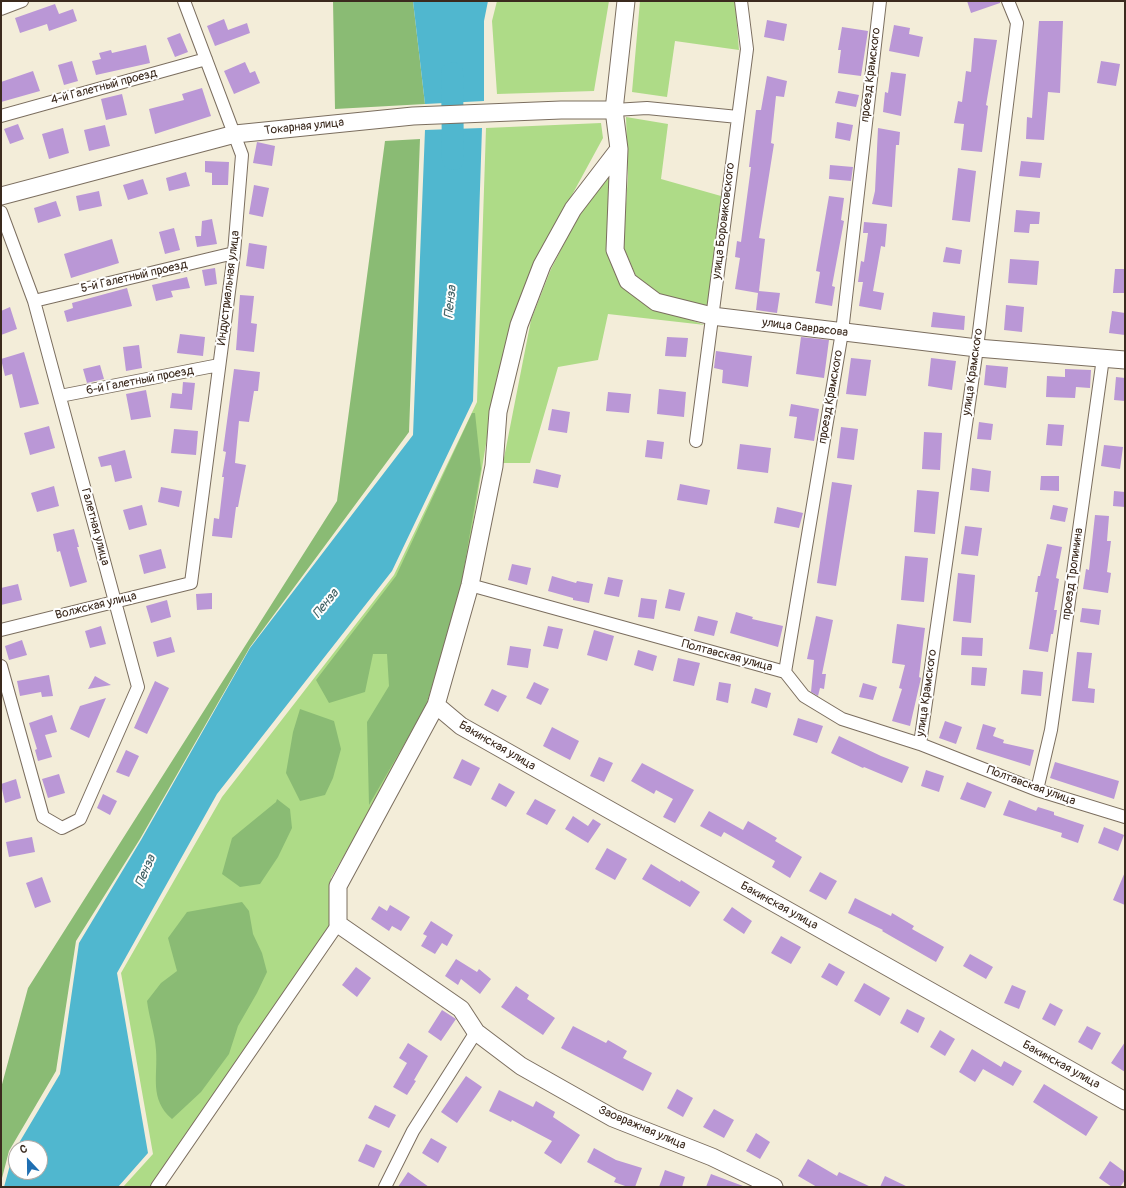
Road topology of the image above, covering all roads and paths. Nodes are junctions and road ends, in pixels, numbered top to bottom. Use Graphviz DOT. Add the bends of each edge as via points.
graph roads {
  1 [pos="22,1"];
  2 [pos="184,1"];
  3 [pos="626,1"];
  4 [pos="741,1"];
  5 [pos="880,1"];
  6 [pos="1008,1"];
  7 [pos="1,9"];
  8 [pos="206,59"];
  9 [pos="614,110"];
  10 [pos="1,116"];
  11 [pos="738,117"];
  12 [pos="235,134"];
  13 [pos="619,149"];
  14 [pos="1,196"];
  15 [pos="1,212"];
  16 [pos="234,253"];
  17 [pos="34,301"];
  18 [pos="712,316"];
  19 [pos="842,332"];
  20 [pos="977,348"];
  21 [pos="1103,358"];
  22 [pos="1125,360"];
  23 [pos="219,365"];
  24 [pos="60,396"];
  25 [pos="696,441"];
  26 [pos="191,583"];
  27 [pos="470,585"];
  28 [pos="114,601"];
  29 [pos="1,630"];
  30 [pos="1,666"];
  31 [pos="784,672"];
  32 [pos="436,705"];
  33 [pos="920,744"];
  34 [pos="1037,790"];
  35 [pos="1125,817"];
  36 [pos="338,924"];
  37 [pos="476,1032"];
  38 [pos="1125,1101"];
  39 [pos="157,1187"];
  40 [pos="385,1187"];
  41 [pos="774,1187"];
  1 -- 7 [label="street"];
  2 -- 8 [label="street, Индустриальная улица"];
  3 -- 9 [label="street, улица Саврасова"];
  4 -- 11 [label="street, улица Боровиковского" via="747,49"];
  5 -- 19 [label="street, проезд Крамского"];
  6 -- 20 [label="street, улица Крамского" via="1017,23"];
  8 -- 10 [label="street, 4-й Галетный проезд"];
  8 -- 12 [label="street, Индустриальная улица"];
  9 -- 11 [label="street" via="647,108"];
  9 -- 12 [label="street, Токарная улица" via="413,116"];
  9 -- 13 [label="street, улица Саврасова"];
  11 -- 18 [label="street, улица Боровиковского"];
  12 -- 14 [label="street, Токарная улица"];
  12 -- 16 [label="street, Индустриальная улица" via="242,155"];
  13 -- 18 [label="street, улица Саврасова" via="615,250 628,281 656,302"];
  13 -- 27 [label="street" via="573,209 542,265 519,325 498,412 494,466"];
  15 -- 17 [label="street, Галетная улица"];
  16 -- 17 [label="street, 5-й Галетный проезд"];
  16 -- 23 [label="street, Индустриальная улица"];
  17 -- 24 [label="street, Галетная улица"];
  18 -- 19 [label="street, улица Саврасова"];
  18 -- 25 [label="street, улица Боровиковского"];
  19 -- 20 [label="street, улица Саврасова"];
  19 -- 31 [label="street, проезд Крамского"];
  20 -- 21 [label="street, улица Саврасова"];
  20 -- 33 [label="street, улица Крамского"];
  21 -- 22 [label="street, улица Саврасова"];
  21 -- 34 [label="street, проезд Тропинина" via="1051,730"];
  23 -- 24 [label="street, 6-й Галетный проезд"];
  23 -- 26 [label="street, Индустриальная улица"];
  24 -- 28 [label="street, Галетная улица"];
  26 -- 28 [label="street, Волжская улица"];
  27 -- 31 [label="street, Полтавская улица"];
  27 -- 32 [label="street"];
  28 -- 29 [label="street, Волжская улица"];
  28 -- 30 [label="street, Галетная улица" via="138,687 80,819 62,828 43,817"];
  31 -- 33 [label="street, Полтавская улица" via="804,696 842,719"];
  32 -- 36 [label="street" via="338,886"];
  32 -- 38 [label="street, Бакинская улица" via="468,730"];
  33 -- 34 [label="street, Полтавская улица"];
  34 -- 35 [label="street, Полтавская улица"];
  36 -- 37 [label="street, Заовражная улица" via="461,1009"];
  36 -- 39 [label="street"];
  37 -- 40 [label="street" via="413,1131"];
  37 -- 41 [label="street, Заовражная улица" via="521,1066 613,1118 712,1157"];
}
